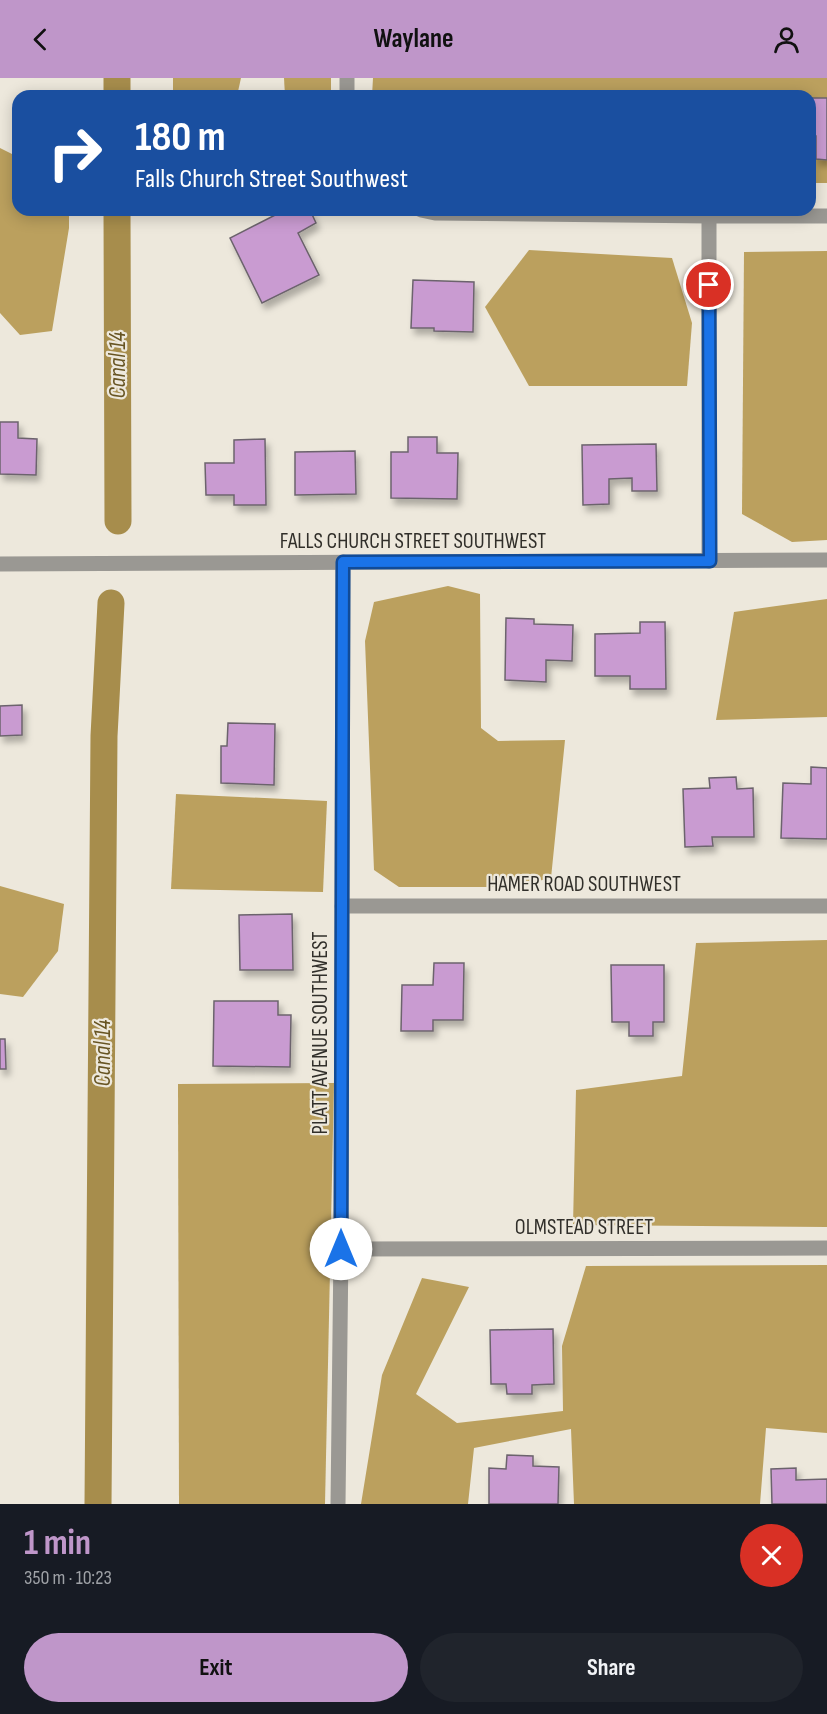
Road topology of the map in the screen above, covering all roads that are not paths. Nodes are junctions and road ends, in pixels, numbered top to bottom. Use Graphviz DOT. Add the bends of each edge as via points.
graph roads {
  1 [pos="709,216"];
  2 [pos="827,216"];
  3 [pos="827,560"];
  4 [pos="710,561"];
  5 [pos="343,562"];
  6 [pos="0,564"];
  7 [pos="342,906"];
  8 [pos="827,906"];
  9 [pos="827,1248"];
  10 [pos="341,1249"];
  11 [pos="338,1504"];
  1 -- 2 [label="street"];
  1 -- 4 [label="street"];
  3 -- 4 [label="street, FALLS CHURCH STREET SOUTHWEST"];
  4 -- 5 [label="street, FALLS CHURCH STREET SOUTHWEST"];
  5 -- 6 [label="street, FALLS CHURCH STREET SOUTHWEST"];
  5 -- 7 [label="street, PLATT AVENUE SOUTHWEST"];
  7 -- 8 [label="street, HAMER ROAD SOUTHWEST"];
  7 -- 10 [label="street, PLATT AVENUE SOUTHWEST"];
  9 -- 10 [label="street, OLMSTEAD STREET"];
  10 -- 11 [label="street, PLATT AVENUE SOUTHWEST"];
}
